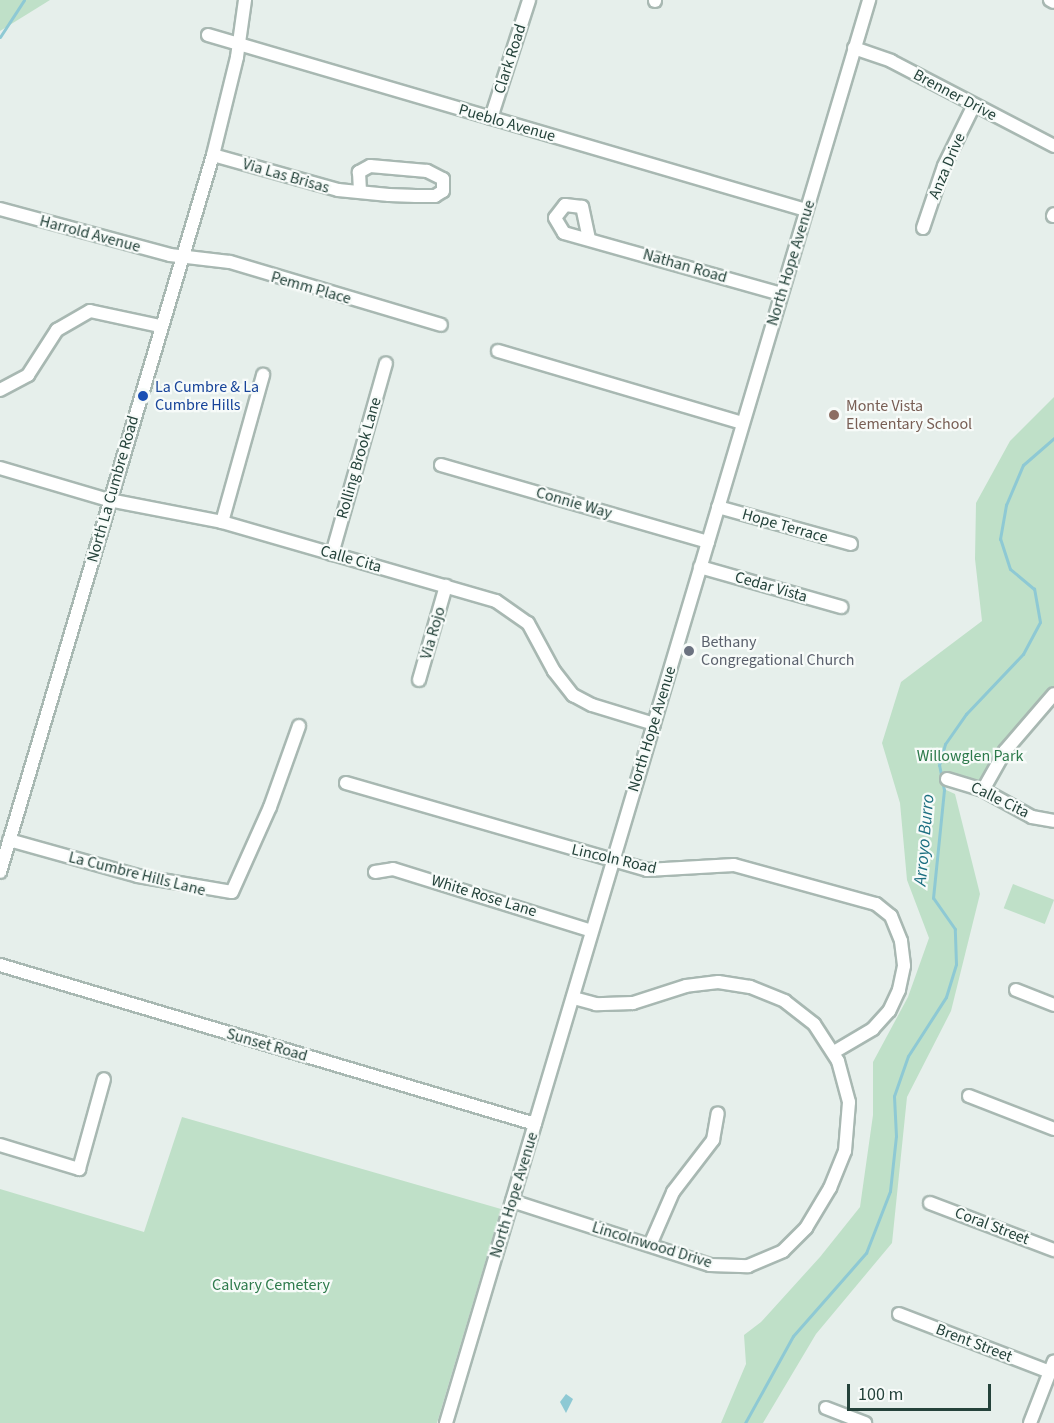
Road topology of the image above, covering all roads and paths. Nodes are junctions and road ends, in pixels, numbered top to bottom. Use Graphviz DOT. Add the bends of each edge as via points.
graph roads {
  1 [pos="245,0"];
  2 [pos="529,0"];
  3 [pos="869,0"];
  4 [pos="208,35"];
  5 [pos="239,44"];
  6 [pos="854,48"];
  7 [pos="974,105"];
  8 [pos="491,118"];
  9 [pos="1054,146"];
  10 [pos="213,155"];
  11 [pos="360,192"];
  12 [pos="0,209"];
  13 [pos="806,210"];
  14 [pos="923,228"];
  15 [pos="589,239"];
  16 [pos="180,256"];
  17 [pos="782,294"];
  18 [pos="441,325"];
  19 [pos="160,327"];
  20 [pos="498,351"];
  21 [pos="386,363"];
  22 [pos="263,375"];
  23 [pos="0,390"];
  24 [pos="742,423"];
  25 [pos="441,465"];
  26 [pos="0,468"];
  27 [pos="109,500"];
  28 [pos="718,507"];
  29 [pos="222,522"];
  30 [pos="708,542"];
  31 [pos="851,544"];
  32 [pos="332,554"];
  33 [pos="700,567"];
  34 [pos="446,586"];
  35 [pos="841,607"];
  36 [pos="419,680"];
  37 [pos="1054,694"];
  38 [pos="654,724"];
  39 [pos="299,726"];
  40 [pos="947,779"];
  41 [pos="346,783"];
  42 [pos="983,790"];
  43 [pos="1054,821"];
  44 [pos="9,840"];
  45 [pos="613,862"];
  46 [pos="0,872"];
  47 [pos="375,872"];
  48 [pos="592,931"];
  49 [pos="0,965"];
  50 [pos="1016,990"];
  51 [pos="573,998"];
  52 [pos="1054,1005"];
  53 [pos="834,1052"];
  54 [pos="104,1079"];
  55 [pos="969,1096"];
  56 [pos="718,1113"];
  57 [pos="535,1124"];
  58 [pos="1054,1129"];
  59 [pos="0,1145"];
  60 [pos="512,1201"];
  61 [pos="930,1203"];
  62 [pos="650,1245"];
  63 [pos="1054,1250"];
  64 [pos="899,1314"];
  65 [pos="1052,1367"];
  66 [pos="826,1408"];
  67 [pos="446,1423"];
  68 [pos="865,1423"];
  69 [pos="1030,1423"];
  1 -- 5 [label="street, North La Cumbre Road"];
  2 -- 8 [label="street, Clark Road"];
  3 -- 6 [label="street, North Hope Avenue"];
  4 -- 5 [label="street, Pueblo Avenue"];
  5 -- 8 [label="street, Pueblo Avenue"];
  5 -- 10 [label="street, North La Cumbre Road"];
  6 -- 7 [label="street, Brenner Drive" via="891,61"];
  6 -- 13 [label="street, North Hope Avenue"];
  7 -- 9 [label="street, Brenner Drive"];
  7 -- 14 [label="street, Anza Drive" via="944,166"];
  8 -- 13 [label="street, Pueblo Avenue"];
  10 -- 11 [label="street, Via Las Brisas" via="320,186"];
  10 -- 16 [label="street, North La Cumbre Road"];
  11 -- 11 [label="street, Via Las Brisas" via="435,196 444,190 443,180 427,171 370,166 359,172"];
  12 -- 16 [label="street, Harrold Avenue"];
  13 -- 17 [label="street, North Hope Avenue"];
  15 -- 17 [label="street, Nathan Road"];
  16 -- 18 [label="street, Pemm Place" via="230,262"];
  16 -- 19 [label="street, North La Cumbre Road"];
  17 -- 24 [label="street, North Hope Avenue"];
  19 -- 23 [label="street" via="90,312 57,330 28,375"];
  19 -- 27 [label="street, North La Cumbre Road"];
  20 -- 24 [label="street"];
  21 -- 32 [label="street, Rolling Brook Lane"];
  22 -- 29 [label="street"];
  24 -- 28 [label="street, North Hope Avenue"];
  25 -- 30 [label="street, Connie Way"];
  26 -- 27 [label="street, Calle Cita"];
  27 -- 29 [label="street, Calle Cita"];
  27 -- 44 [label="street, North La Cumbre Road"];
  28 -- 30 [label="street, North Hope Avenue"];
  28 -- 31 [label="street, Hope Terrace"];
  29 -- 32 [label="street, Calle Cita"];
  30 -- 33 [label="street, North Hope Avenue"];
  32 -- 34 [label="street, Calle Cita"];
  33 -- 35 [label="street, Cedar Vista"];
  33 -- 38 [label="street, North Hope Avenue"];
  34 -- 36 [label="street, Via Rojo"];
  34 -- 38 [label="street, Calle Cita" via="516,611 535,631 563,684 582,700"];
  37 -- 42 [label="street" via="1012,742"];
  38 -- 45 [label="street, North Hope Avenue"];
  39 -- 44 [label="street, La Cumbre Hills Lane" via="270,807 232,892 138,876"];
  40 -- 42 [label="street, Calle Cita"];
  41 -- 45 [label="street, Lincoln Road"];
  42 -- 43 [label="street, Calle Cita" via="1032,817"];
  44 -- 46 [label="street, North La Cumbre Road"];
  45 -- 48 [label="street, North Hope Avenue"];
  45 -- 53 [label="street, Lincoln Road" via="661,871 722,864 757,868 884,909 896,924 901,941 904,966 899,990 889,1011 873,1029"];
  47 -- 48 [label="street, White Rose Lane" via="393,869"];
  48 -- 51 [label="street, North Hope Avenue"];
  49 -- 57 [label="street, Sunset Road"];
  50 -- 52 [label="street"];
  51 -- 53 [label="street, Lincolnwood Drive" via="615,1005 700,984 736,984 768,992 800,1011"];
  51 -- 57 [label="street, North Hope Avenue"];
  53 -- 62 [label="street, Lincolnwood Drive" via="849,1102 844,1151 819,1209 793,1243 772,1257 734,1267 710,1265"];
  54 -- 59 [label="street" via="80,1169"];
  55 -- 58 [label="street"];
  56 -- 62 [label="street" via="713,1140 673,1192"];
  57 -- 60 [label="street, North Hope Avenue"];
  60 -- 62 [label="street, Lincolnwood Drive"];
  60 -- 67 [label="street, North Hope Avenue"];
  61 -- 63 [label="street, Coral Street"];
  64 -- 65 [label="street, Brent Street"];
  65 -- 69 [label="street"];
  66 -- 68 [label="street"];
}
